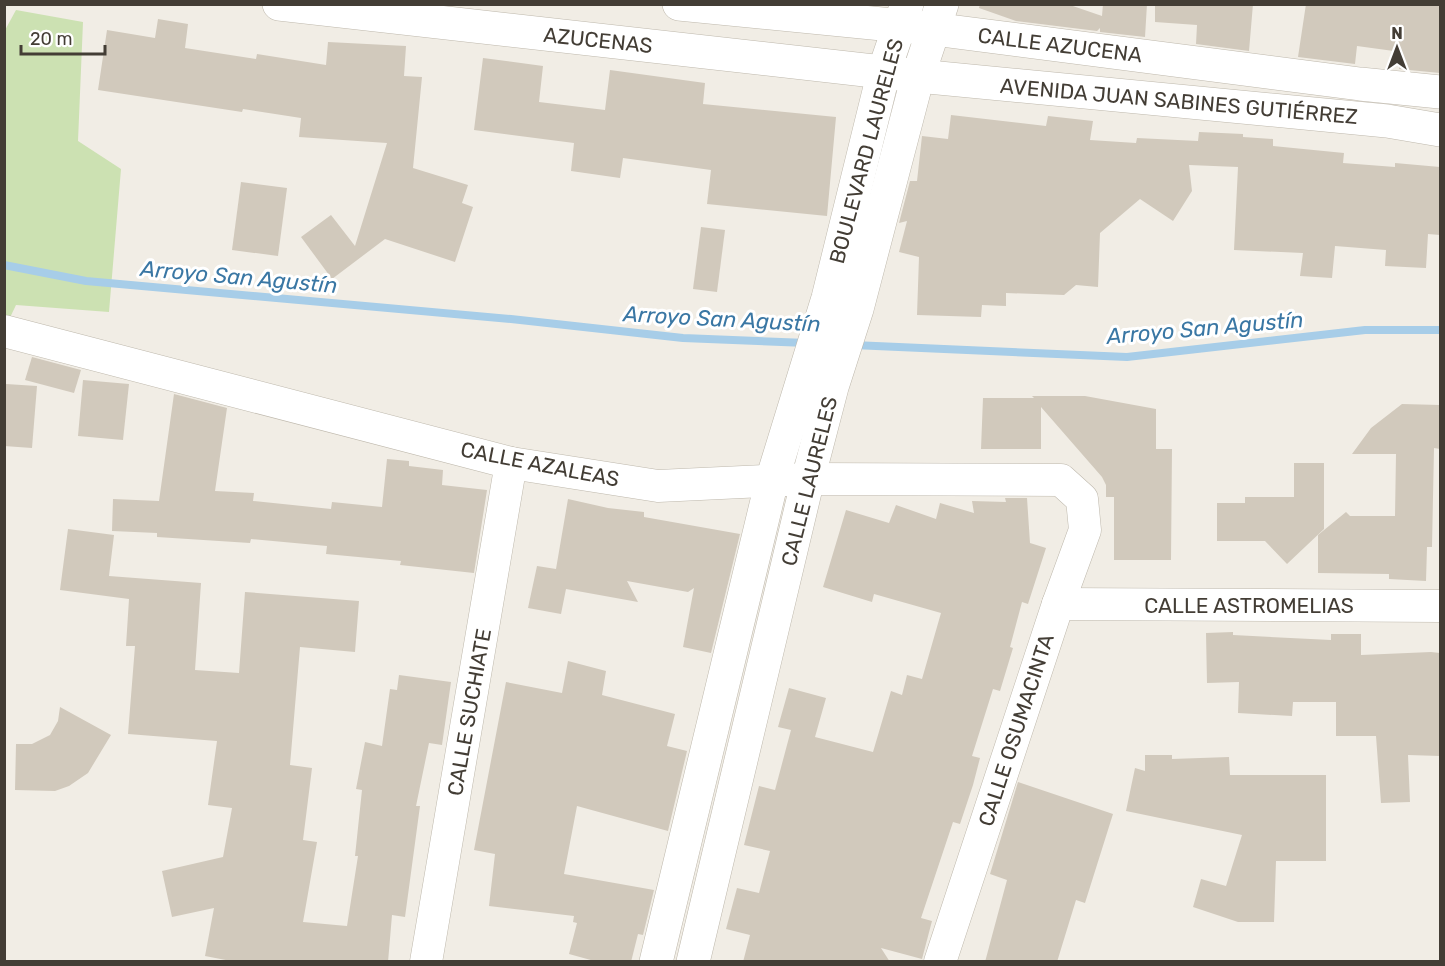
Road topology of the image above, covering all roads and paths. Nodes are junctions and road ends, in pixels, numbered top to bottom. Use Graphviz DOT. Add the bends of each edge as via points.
graph roads {
  1 [pos="279,4"];
  2 [pos="678,4"];
  3 [pos="903,16"];
  4 [pos="938,17"];
  5 [pos="884,71"];
  6 [pos="918,76"];
  7 [pos="1440,92"];
  8 [pos="1440,130"];
  9 [pos="843,303"];
  10 [pos="4,331"];
  11 [pos="817,386"];
  12 [pos="511,463"];
  13 [pos="808,479"];
  14 [pos="772,480"];
  15 [pos="1082,499"];
  16 [pos="1058,604"];
  17 [pos="1440,606"];
  18 [pos="426,962"];
  19 [pos="656,962"];
  20 [pos="693,962"];
  21 [pos="940,962"];
  1 -- 5 [label="street, AZUCENAS"];
  2 -- 3 [label="street, CALLE AZUCENA"];
  3 -- 4 [label="street, CALLE AZUCENA"];
  3 -- 5 [label="street, BOULEVARD LAURELES"];
  4 -- 6 [label="street, CALLE LAURELES"];
  4 -- 7 [label="street, CALLE AZUCENA" via="1360,84"];
  5 -- 6 [label="street, AZUCENAS"];
  5 -- 9 [label="street, BOULEVARD LAURELES"];
  6 -- 8 [label="street, AVENIDA JUAN SABINES GUTIÉRREZ" via="1387,121"];
  6 -- 9 [label="street, CALLE LAURELES"];
  9 -- 11 [label="street, CALLE LAURELES"];
  10 -- 12 [label="street, CALLE AZALEAS"];
  11 -- 13 [label="street, CALLE LAURELES"];
  11 -- 14 [label="street, CALLE LAURELES"];
  12 -- 14 [label="street, CALLE AZALEAS" via="658,486"];
  12 -- 18 [label="street, CALLE SUCHIATE"];
  13 -- 14 [label="street, CALLE AZALEAS"];
  13 -- 15 [label="street, CALLE AZALEAS" via="1062,480"];
  13 -- 20 [label="street, CALLE LAURELES"];
  14 -- 19 [label="street, CALLE LAURELES"];
  15 -- 16 [label="street, CALLE OSUMACINTA" via="1085,530"];
  16 -- 17 [label="street, CALLE ASTROMELIAS"];
  16 -- 21 [label="street, CALLE OSUMACINTA"];
}
